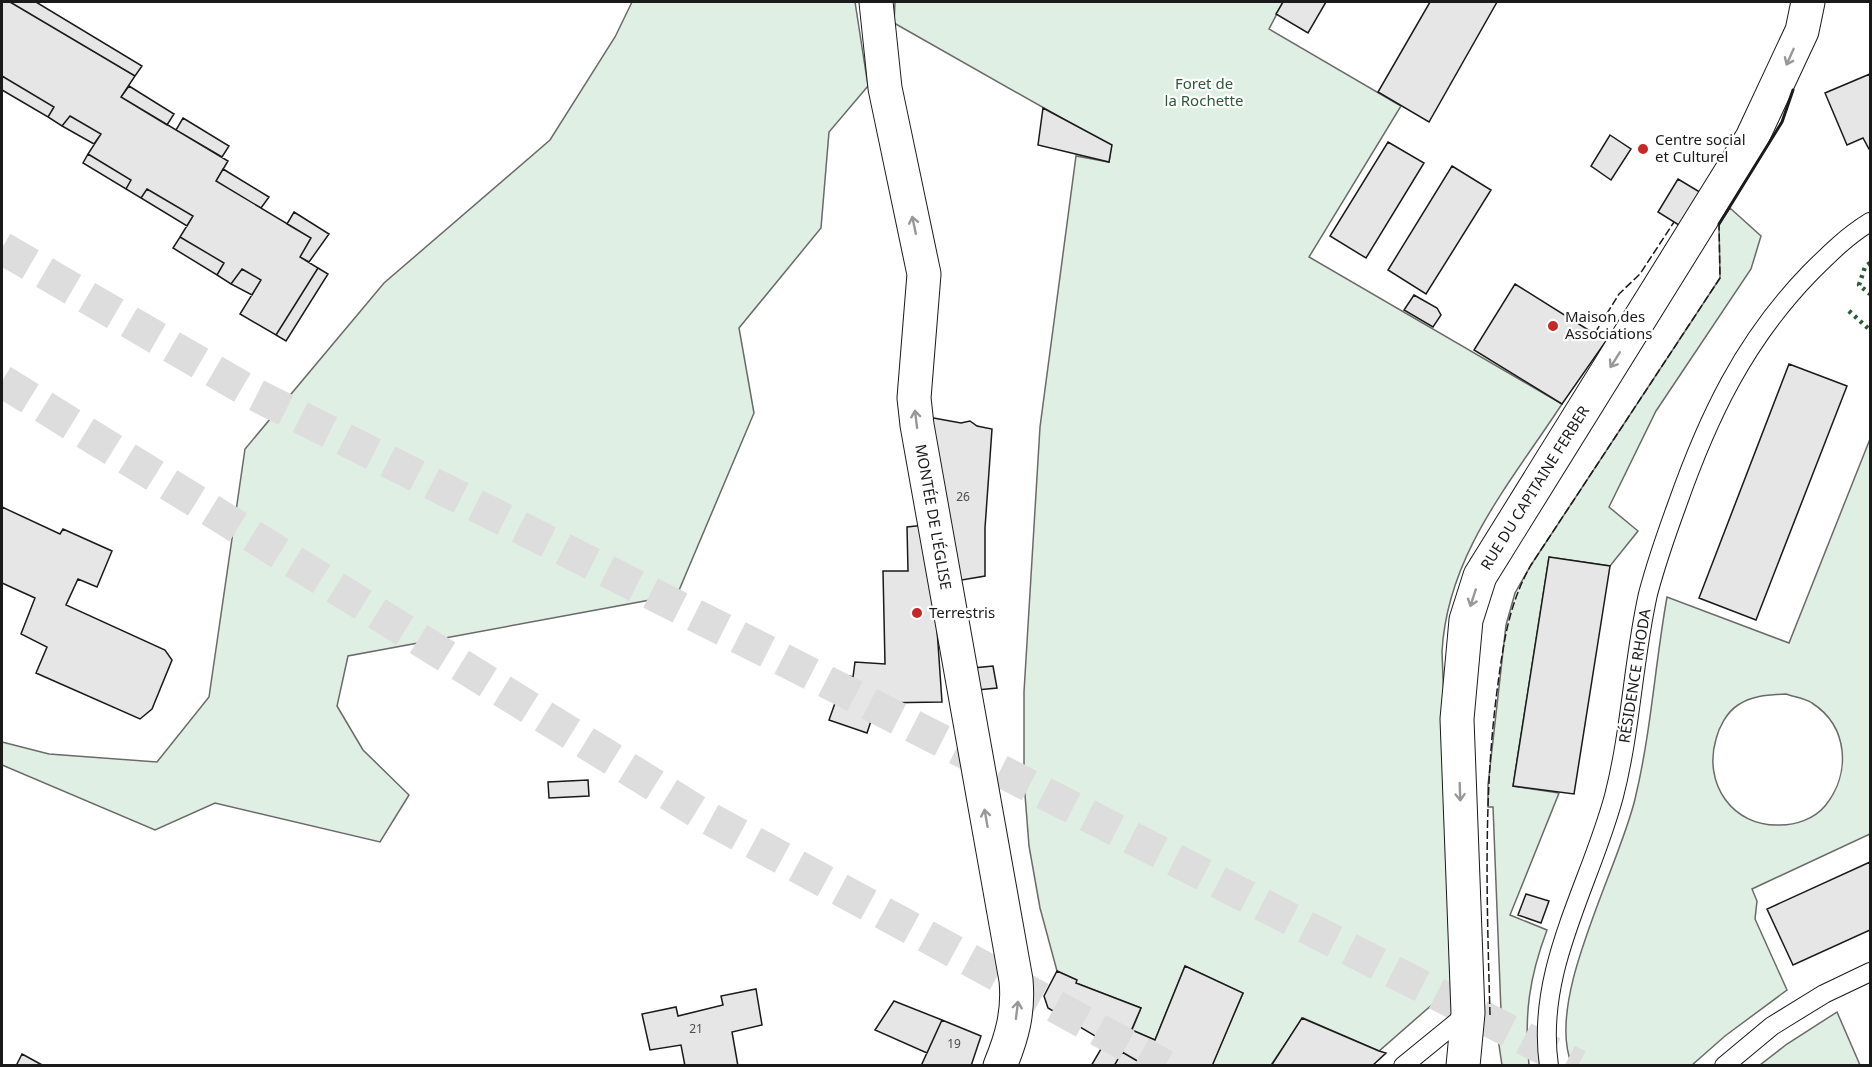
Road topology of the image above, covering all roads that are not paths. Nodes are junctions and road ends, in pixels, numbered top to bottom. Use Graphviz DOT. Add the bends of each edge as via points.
graph roads {
  1 [pos="876,2"];
  2 [pos="1808,2"];
  3 [pos="1870,222"];
  4 [pos="1870,972"];
  5 [pos="1468,1013"];
  6 [pos="1000,1065"];
  7 [pos="1403,1065"];
  8 [pos="1463,1065"];
  9 [pos="1548,1065"];
  10 [pos="1724,1065"];
  6 -- 1 [label="street, MONTÉE DE L'ÉGLISE, one-way" via="1016,1019 1016,980 917,425 914,398 924,274 885,88"];
  2 -- 5 [label="street, RUE DU CAPITAINE FERBER, one-way" via="1802,31 1752,138 1480,576 1466,620 1457,719"];
  3 -- 9 [label="lane, RÉSIDENCE RHODA" via="1838,245 1779,305 1738,365 1697,448 1648,596 1614,797 1558,955 1546,1023"];
  4 -- 10 [label="lane" via="1772,1026"];
  5 -- 7 [label="lane"];
  5 -- 8 [label="street, RUE DU CAPITAINE FERBER"];
}
